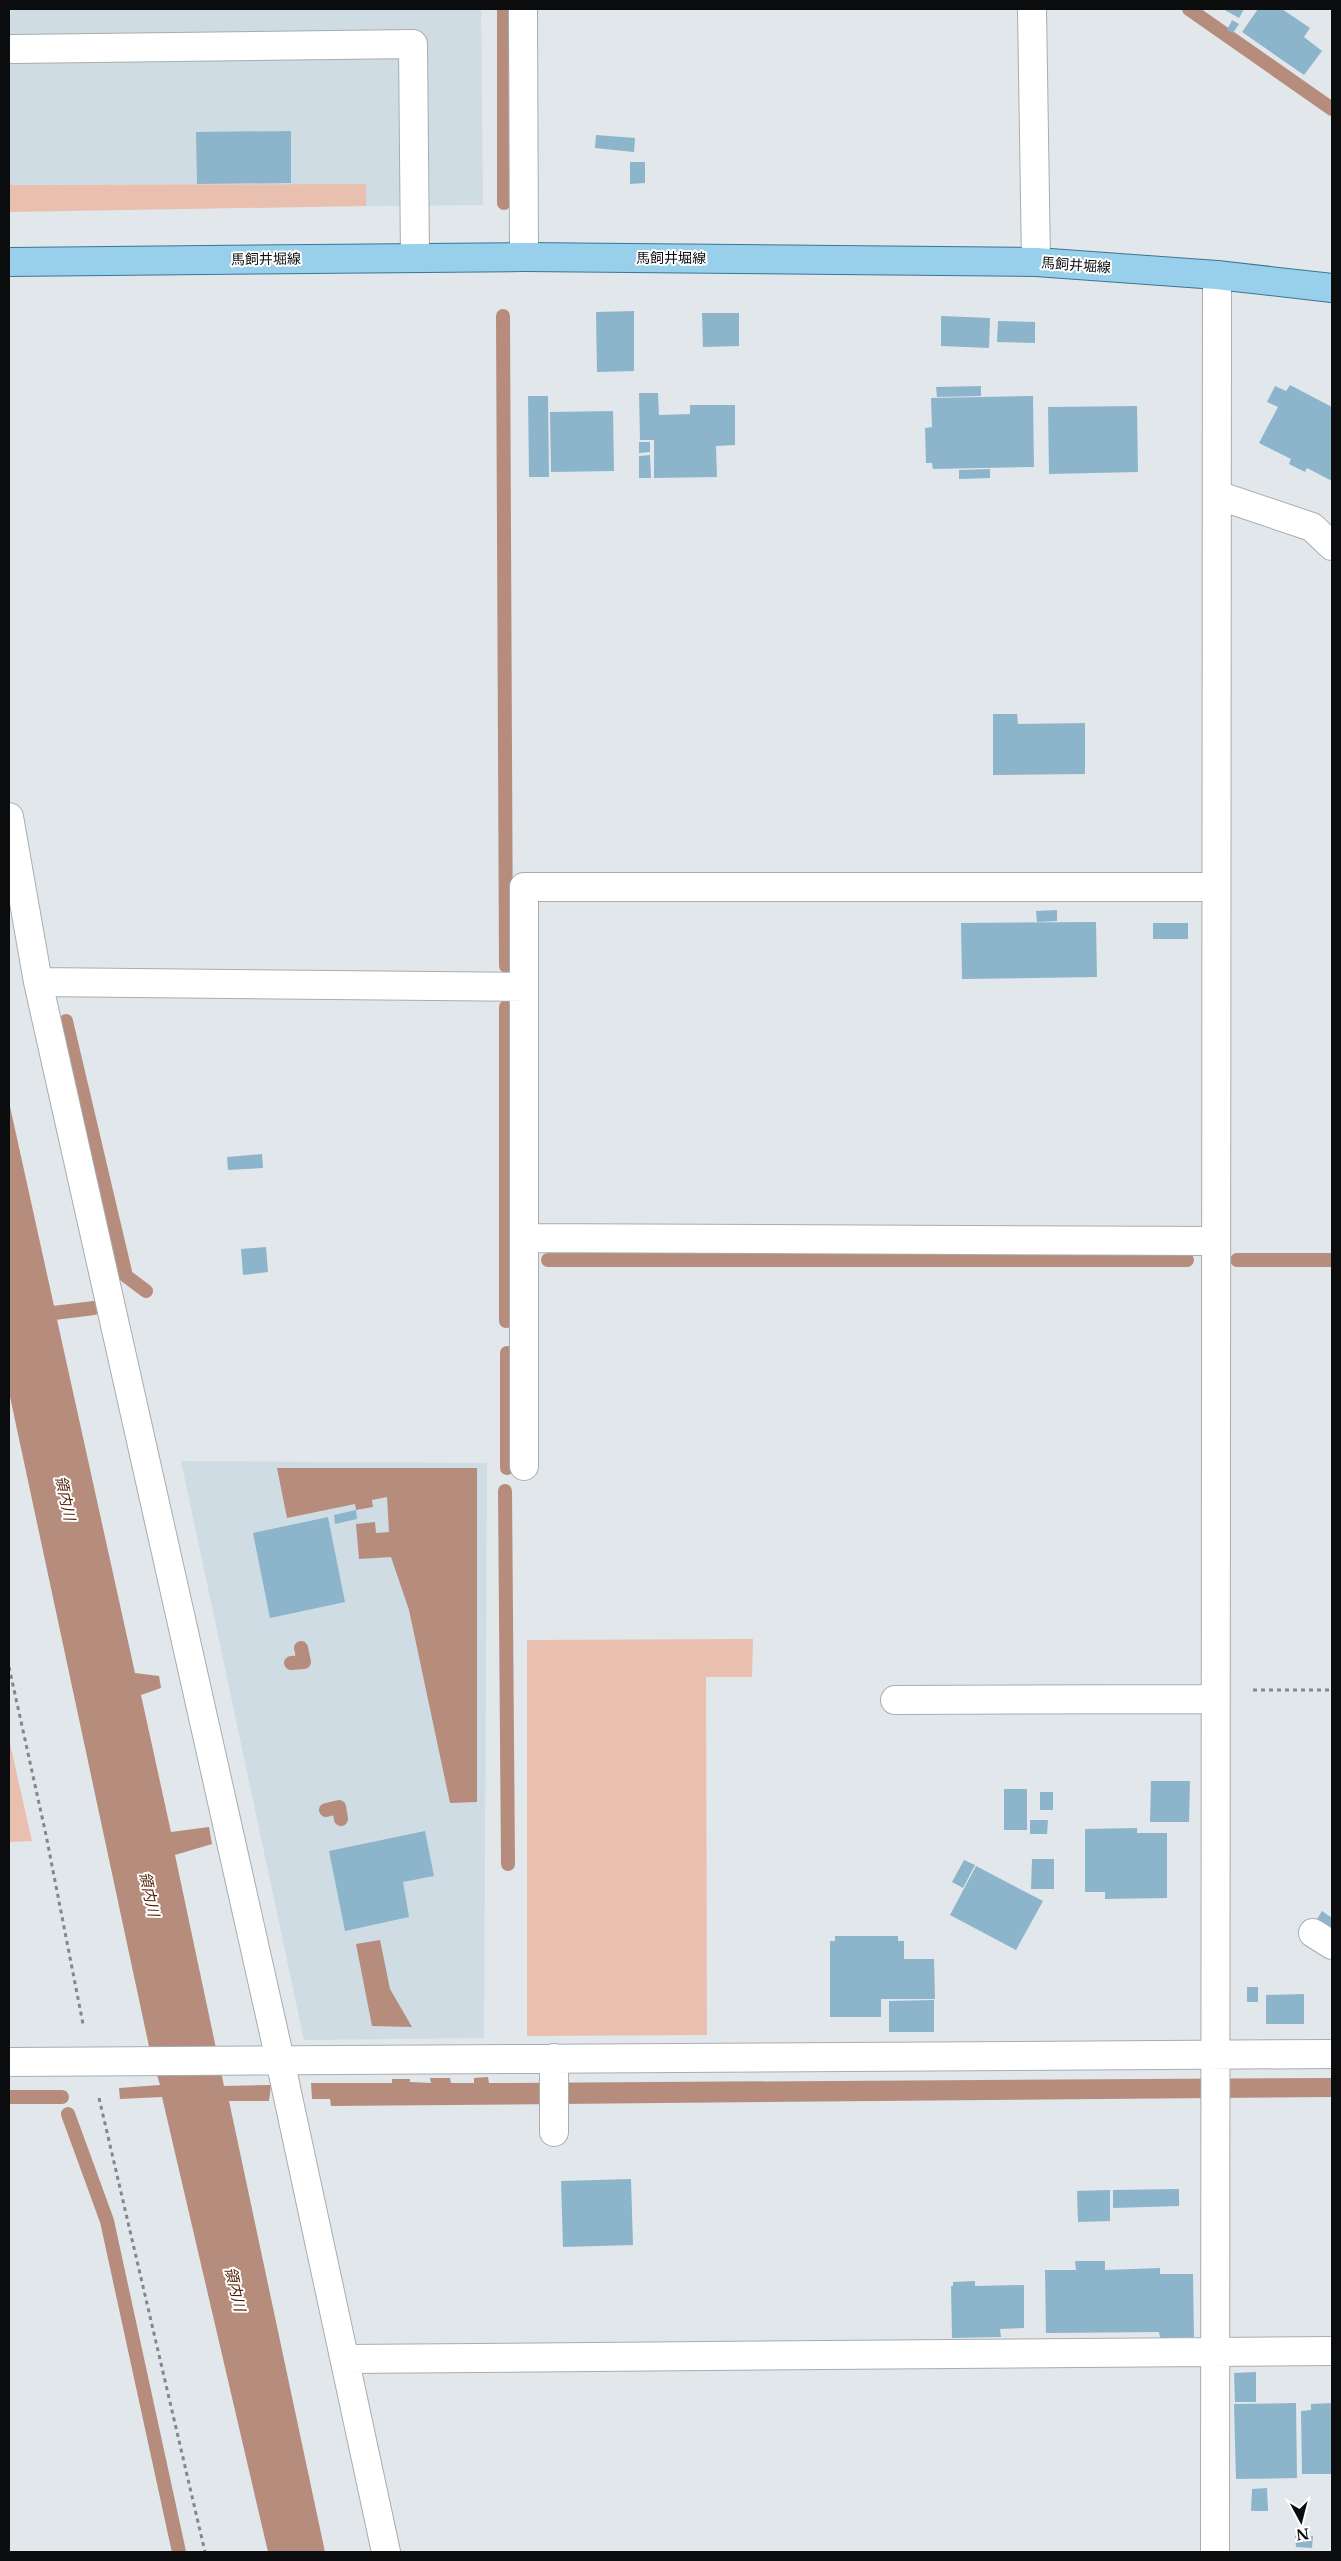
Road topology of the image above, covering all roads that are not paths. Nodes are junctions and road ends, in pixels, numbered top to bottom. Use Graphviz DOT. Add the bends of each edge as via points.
graph roads {
  1 [pos="523,9"];
  2 [pos="1032,9"];
  3 [pos="13,50"];
  4 [pos="524,257"];
  5 [pos="415,258"];
  6 [pos="9,262"];
  7 [pos="1036,262"];
  8 [pos="1217,275"];
  9 [pos="1332,288"];
  10 [pos="1217,495"];
  11 [pos="1332,546"];
  12 [pos="9,817"];
  13 [pos="1216,887"];
  14 [pos="38,982"];
  15 [pos="524,987"];
  16 [pos="524,1238"];
  17 [pos="1216,1241"];
  18 [pos="524,1466"];
  19 [pos="1215,1695"];
  20 [pos="895,1700"];
  21 [pos="1332,2054"];
  22 [pos="277,2060"];
  23 [pos="1214,2060"];
  24 [pos="9,2062"];
  25 [pos="554,2066"];
  26 [pos="554,2132"];
  27 [pos="1332,2351"];
  28 [pos="1215,2352"];
  29 [pos="345,2359"];
  30 [pos="386,2552"];
  31 [pos="1215,2552"];
  1 -- 4 [label="street"];
  2 -- 7 [label="street"];
  3 -- 5 [label="street" via="413,44"];
  4 -- 5 [label="main road, 馬飼井堀線"];
  4 -- 7 [label="main road, 馬飼井堀線"];
  5 -- 6 [label="main road, 馬飼井堀線"];
  7 -- 8 [label="main road, 馬飼井堀線"];
  8 -- 9 [label="main road, 馬飼井堀線"];
  8 -- 10 [label="street"];
  10 -- 11 [label="street" via="1312,527"];
  10 -- 13 [label="street"];
  12 -- 14 [label="street"];
  13 -- 15 [label="street" via="524,887"];
  13 -- 17 [label="street"];
  14 -- 15 [label="street"];
  14 -- 22 [label="street"];
  15 -- 16 [label="street"];
  16 -- 17 [label="street"];
  16 -- 18 [label="street"];
  17 -- 19 [label="street"];
  19 -- 20 [label="street"];
  19 -- 23 [label="street"];
  21 -- 23 [label="street"];
  22 -- 24 [label="street"];
  22 -- 25 [label="street"];
  22 -- 29 [label="street"];
  23 -- 25 [label="street"];
  23 -- 28 [label="street"];
  25 -- 26 [label="street"];
  27 -- 28 [label="street"];
  28 -- 29 [label="street"];
  28 -- 31 [label="street"];
  29 -- 30 [label="street"];
}
